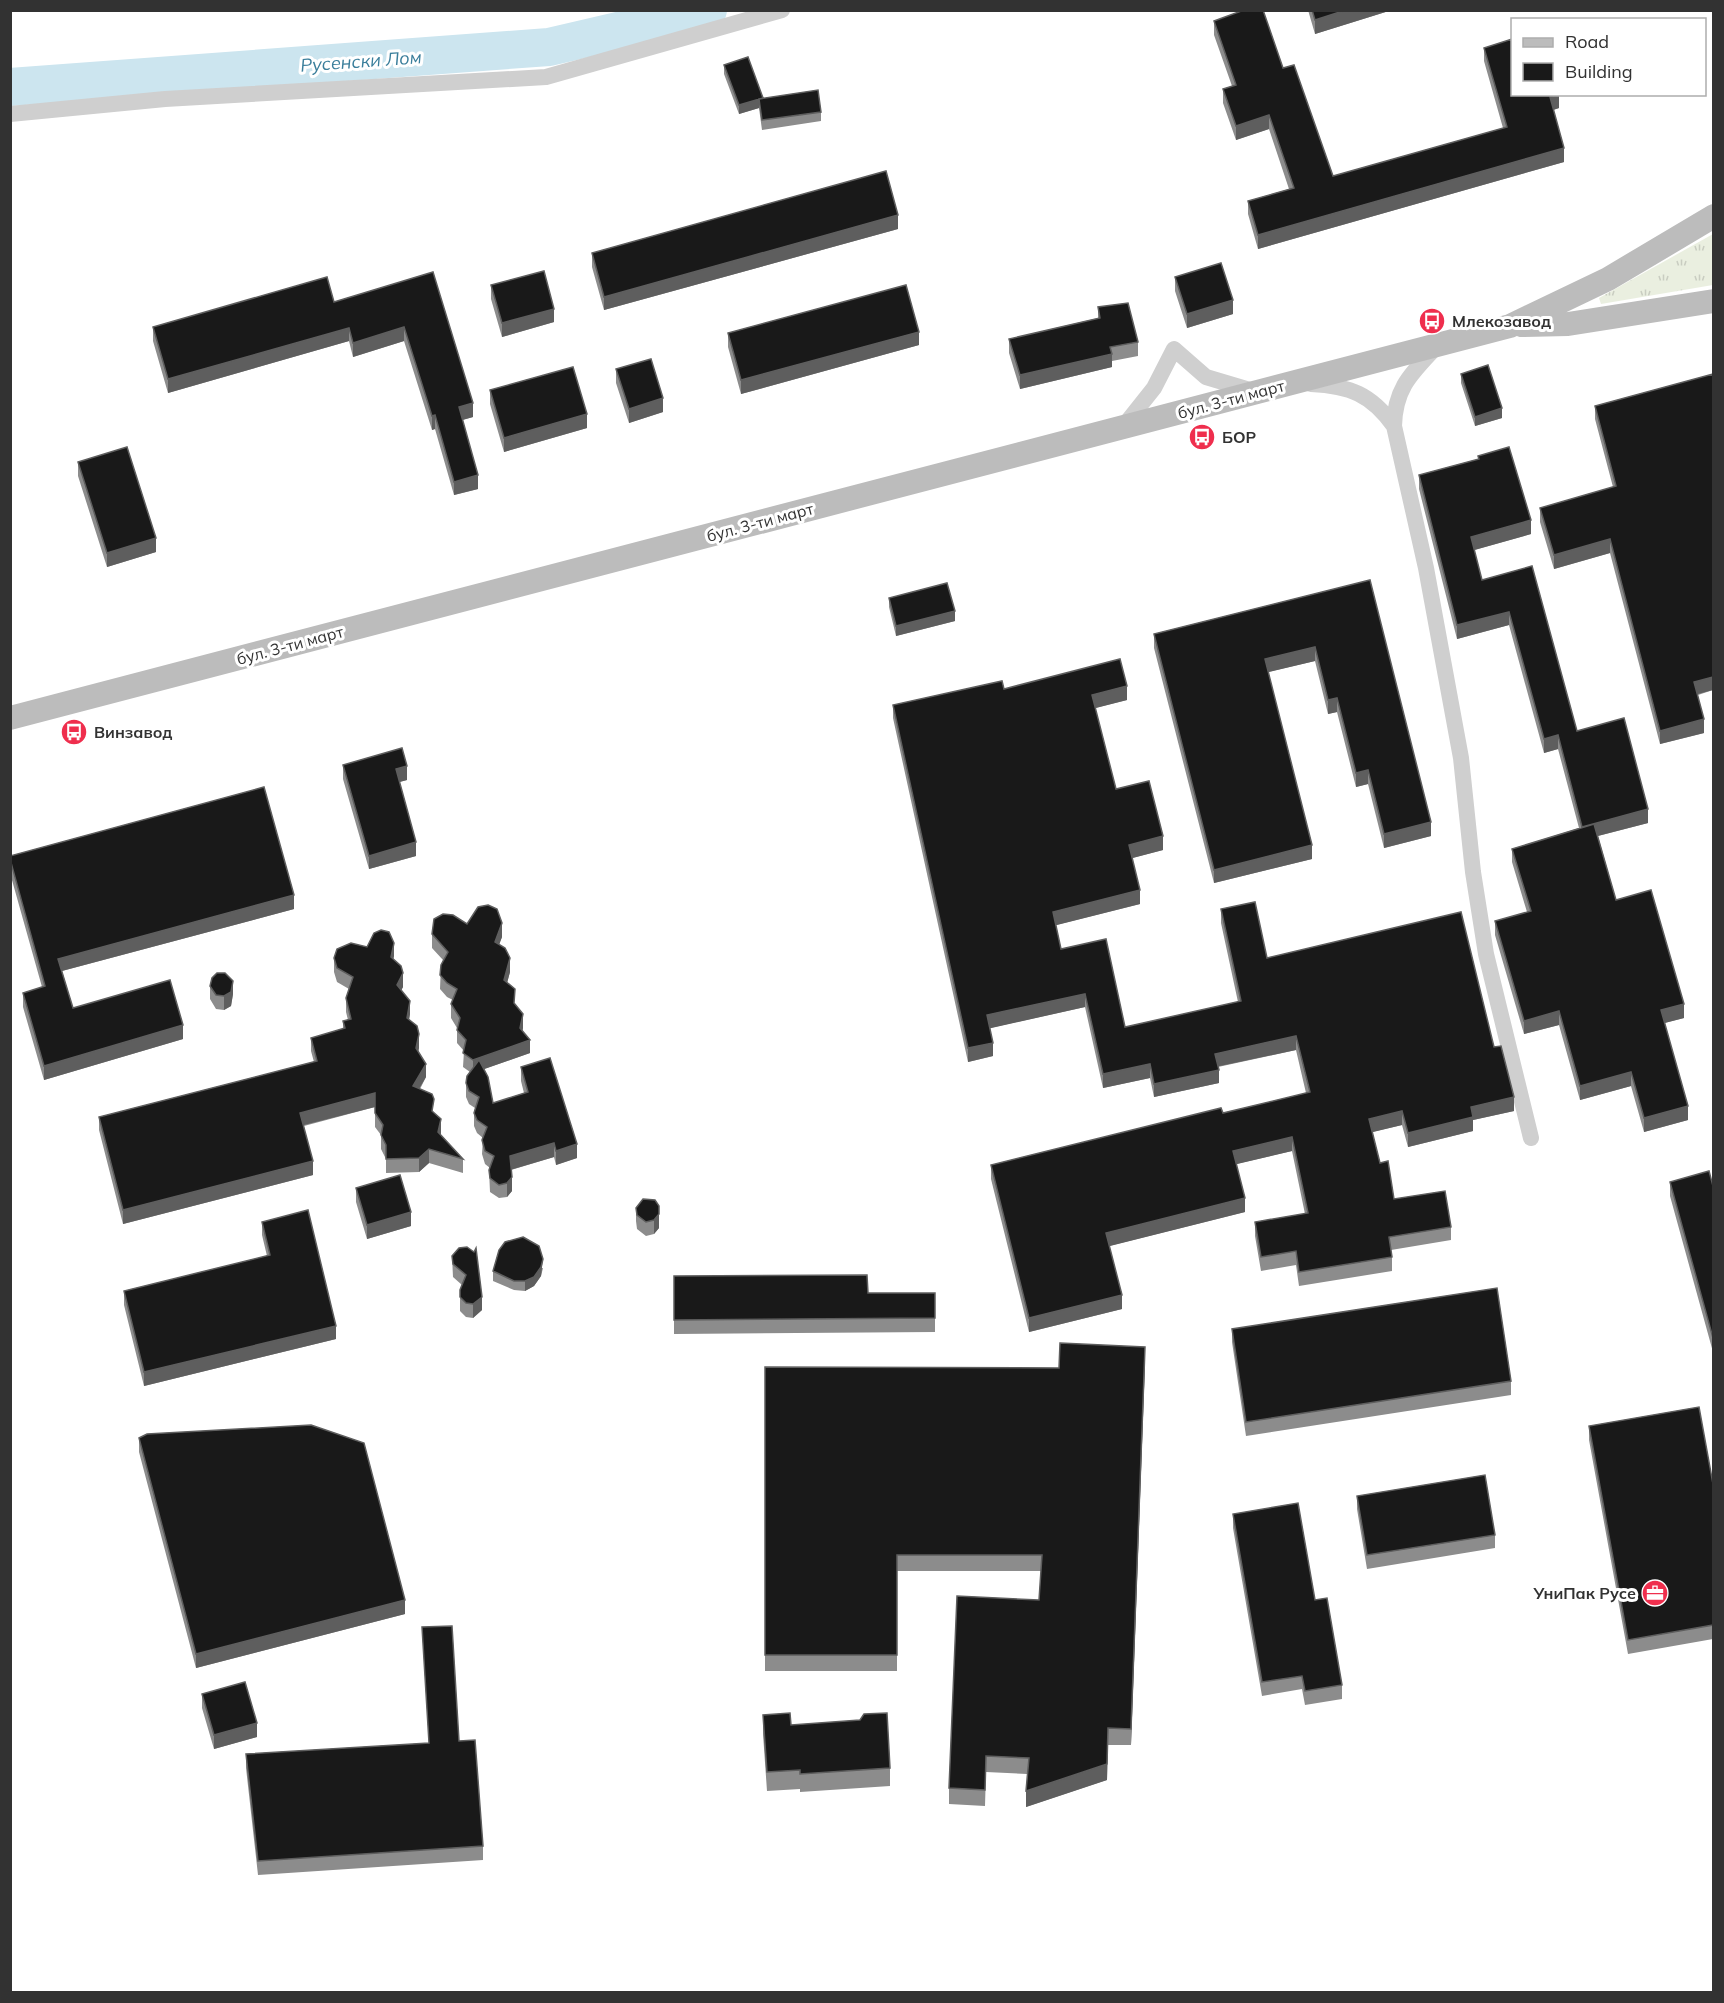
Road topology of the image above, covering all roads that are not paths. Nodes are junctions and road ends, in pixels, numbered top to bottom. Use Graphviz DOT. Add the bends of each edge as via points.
graph roads {
  1 [pos="782,10"];
  2 [pos="10,114"];
  3 [pos="1713,216"];
  4 [pos="1713,301"];
  5 [pos="1510,326"];
  6 [pos="1438,345"];
  7 [pos="1292,383"];
  8 [pos="1256,392"];
  9 [pos="1394,426"];
  10 [pos="1123,427"];
  11 [pos="10,718"];
  12 [pos="1531,1138"];
  1 -- 2 [label="street" via="546,77 165,99"];
  3 -- 5 [label="main road, бул. 3-ти март" via="1608,279"];
  4 -- 5 [label="main road, бул. 3-ти март" via="1568,324"];
  5 -- 6 [label="main road, бул. 3-ти март"];
  6 -- 7 [label="main road, бул. 3-ти март"];
  6 -- 9 [label="street" via="1398,394"];
  7 -- 8 [label="main road, бул. 3-ти март"];
  7 -- 9 [label="street" via="1334,385 1366,396"];
  8 -- 10 [label="main road, бул. 3-ти март"];
  8 -- 10 [label="street" via="1206,377 1174,349 1154,388"];
  9 -- 12 [label="street" via="1426,568 1461,758 1486,954"];
  10 -- 11 [label="main road, бул. 3-ти март"];
}
